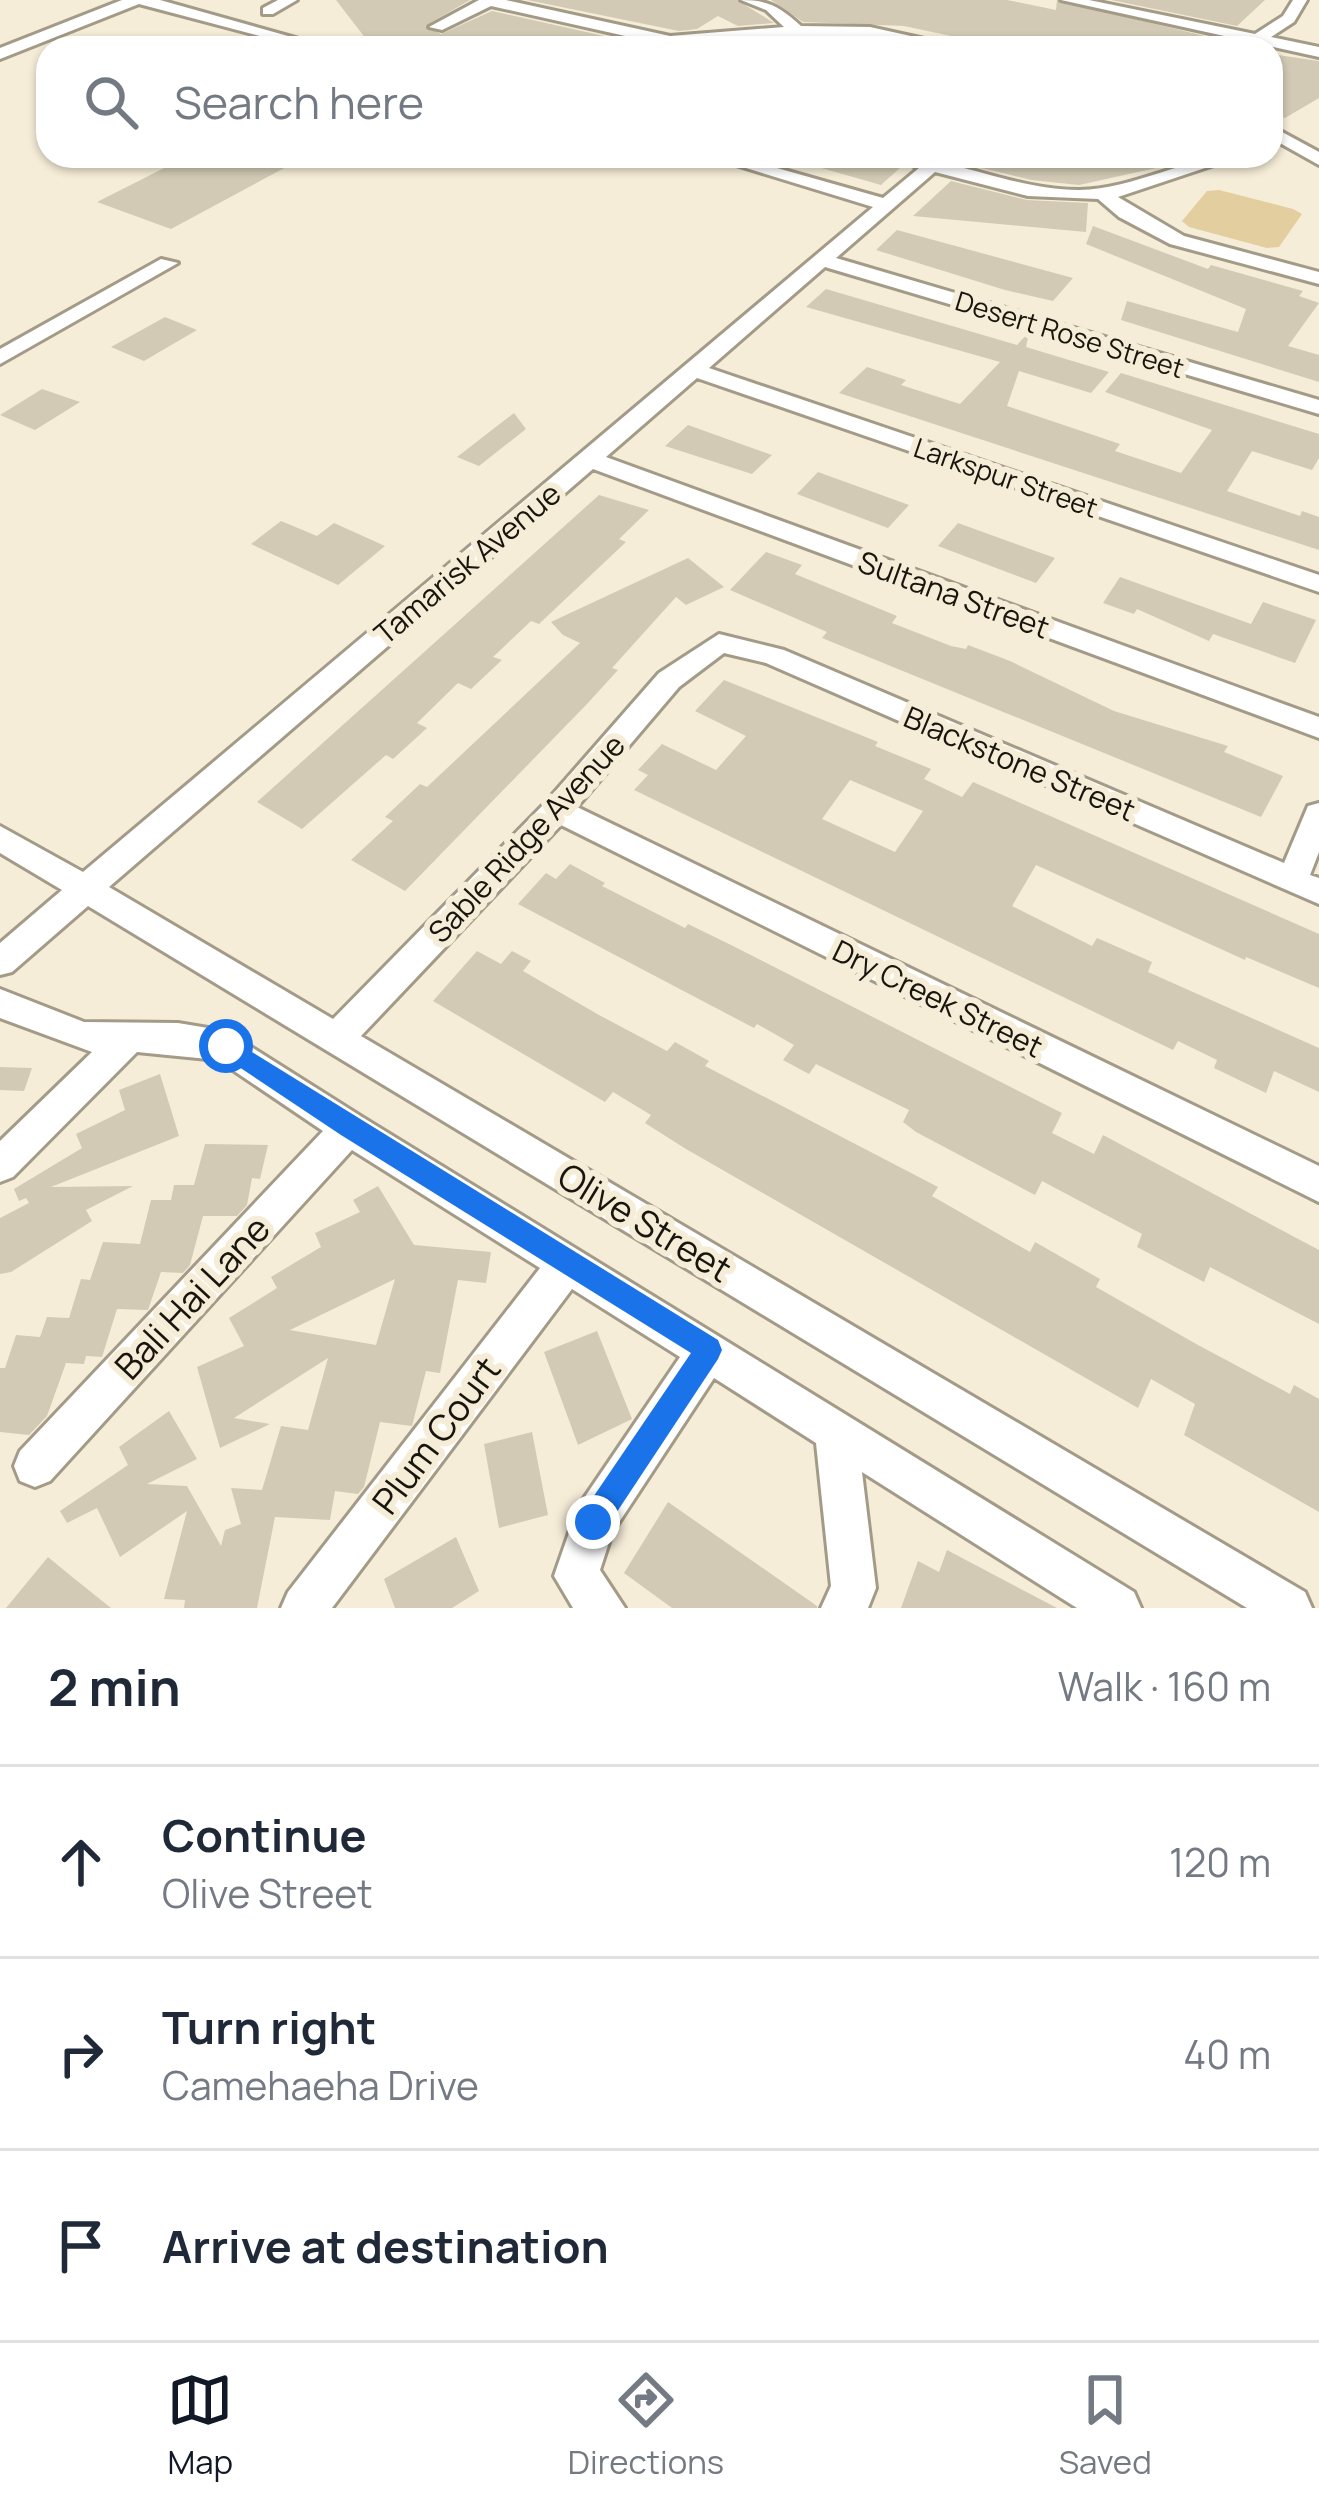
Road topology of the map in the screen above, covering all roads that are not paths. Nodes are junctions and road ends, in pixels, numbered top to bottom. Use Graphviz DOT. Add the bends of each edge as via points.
graph roads {
  1 [pos="139,0"];
  2 [pos="290,0"];
  3 [pos="488,0"];
  4 [pos="748,0"];
  5 [pos="1068,0"];
  6 [pos="1300,0"];
  7 [pos="268,10"];
  8 [pos="437,27"];
  9 [pos="797,31"];
  10 [pos="46,36"];
  11 [pos="277,36"];
  12 [pos="614,36"];
  13 [pos="769,36"];
  14 [pos="889,36"];
  15 [pos="1249,36"];
  16 [pos="1262,36"];
  17 [pos="36,40"];
  18 [pos="1283,44"];
  19 [pos="1319,52"];
  20 [pos="0,54"];
  21 [pos="1283,141"];
  22 [pos="1319,160"];
  23 [pos="758,168"];
  24 [pos="930,168"];
  25 [pos="945,168"];
  26 [pos="1198,168"];
  27 [pos="1103,194"];
  28 [pos="887,205"];
  29 [pos="822,260"];
  30 [pos="168,263"];
  31 [pos="1319,278"];
  32 [pos="0,358"];
  33 [pos="694,370"];
  34 [pos="1319,407"];
  35 [pos="589,459"];
  36 [pos="1319,584"];
  37 [pos="719,643"];
  38 [pos="1319,728"];
  39 [pos="557,810"];
  40 [pos="1319,814"];
  41 [pos="0,838"];
  42 [pos="1306,887"];
  43 [pos="84,890"];
  44 [pos="0,962"];
  45 [pos="0,1003"];
  46 [pos="129,1037"];
  47 [pos="337,1038"];
  48 [pos="349,1128"];
  49 [pos="0,1165"];
  50 [pos="1319,1185"];
  51 [pos="569,1262"];
  52 [pos="709,1350"];
  53 [pos="836,1433"];
  54 [pos="35,1466"];
  55 [pos="1110,1606"];
  56 [pos="304,1608"];
  57 [pos="602,1608"];
  58 [pos="844,1608"];
  59 [pos="1289,1608"];
  1 -- 10 [label="street"];
  1 -- 11 [label="street"];
  2 -- 7 [label="street"];
  3 -- 8 [label="street"];
  3 -- 12 [label="street"];
  4 -- 9 [label="street" via="771,7"];
  5 -- 15 [label="street"];
  6 -- 16 [label="street" via="1289,19"];
  9 -- 13 [label="street"];
  9 -- 14 [label="street"];
  17 -- 20 [label="street"];
  18 -- 19 [label="street"];
  21 -- 22 [label="street"];
  23 -- 28 [label="street"];
  24 -- 28 [label="street, Tamarisk Avenue"];
  25 -- 27 [label="street" via="1041,192"];
  26 -- 27 [label="street"];
  27 -- 31 [label="street" via="1127,218 1179,242"];
  28 -- 29 [label="street, Tamarisk Avenue"];
  29 -- 33 [label="street, Tamarisk Avenue"];
  29 -- 34 [label="street, Desert Rose Street"];
  30 -- 32 [label="street"];
  33 -- 35 [label="street, Tamarisk Avenue"];
  33 -- 36 [label="street, Larkspur Street"];
  35 -- 38 [label="street, Sultana Street"];
  35 -- 43 [label="street, Tamarisk Avenue"];
  37 -- 39 [label="street, Sable Ridge Avenue" via="669,680"];
  37 -- 42 [label="street, Blackstone Street" via="774,656"];
  39 -- 47 [label="street, Sable Ridge Avenue"];
  39 -- 50 [label="street, Dry Creek Street"];
  40 -- 42 [label="street"];
  41 -- 43 [label="street, Olive Street"];
  43 -- 44 [label="street, Tamarisk Avenue"];
  43 -- 47 [label="street, Olive Street"];
  45 -- 46 [label="street" via="82,1037"];
  46 -- 48 [label="street" via="226,1046"];
  46 -- 49 [label="street"];
  47 -- 59 [label="street, Olive Street"];
  48 -- 51 [label="street"];
  48 -- 54 [label="street, Bali Hai Lane"];
  51 -- 52 [label="street"];
  51 -- 56 [label="street, Plum Court"];
  52 -- 53 [label="street"];
  52 -- 57 [label="street" via="593,1522 576,1576"];
  53 -- 55 [label="street"];
  53 -- 58 [label="street" via="854,1588"];
}
